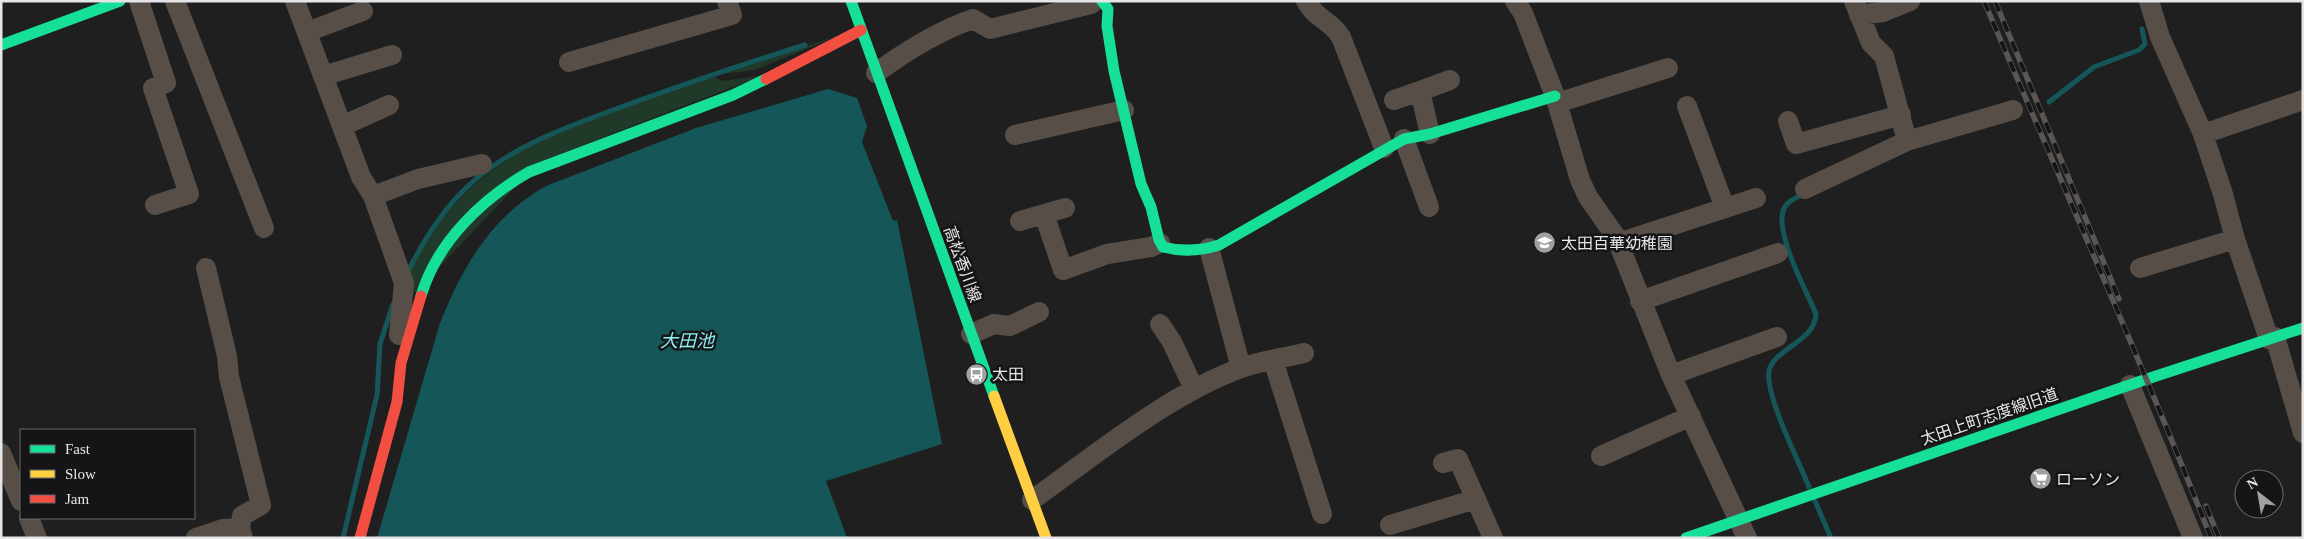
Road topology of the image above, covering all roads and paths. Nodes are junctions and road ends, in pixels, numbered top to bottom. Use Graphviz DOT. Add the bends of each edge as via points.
graph roads {
  1 [pos="120,1"];
  2 [pos="139,1"];
  3 [pos="175,1"];
  4 [pos="295,1"];
  5 [pos="727,1"];
  6 [pos="851,1"];
  7 [pos="1094,1"];
  8 [pos="1102,1"];
  9 [pos="1306,1"];
  10 [pos="1515,1"];
  11 [pos="1910,1"];
  12 [pos="2149,1"];
  13 [pos="1856,8"];
  14 [pos="363,11"];
  15 [pos="861,30"];
  16 [pos="308,32"];
  17 [pos="1,45"];
  18 [pos="392,55"];
  19 [pos="569,62"];
  20 [pos="1668,68"];
  21 [pos="876,73"];
  22 [pos="324,76"];
  23 [pos="1450,80"];
  24 [pos="1420,90"];
  25 [pos="1394,100"];
  26 [pos="1556,100"];
  27 [pos="2303,100"];
  28 [pos="389,105"];
  29 [pos="1687,106"];
  30 [pos="1124,110"];
  31 [pos="2013,110"];
  32 [pos="1901,115"];
  33 [pos="1788,121"];
  34 [pos="342,126"];
  35 [pos="1430,134"];
  36 [pos="2203,134"];
  37 [pos="1015,135"];
  38 [pos="1404,138"];
  39 [pos="1907,141"];
  40 [pos="1384,148"];
  41 [pos="482,164"];
  42 [pos="1804,189"];
  43 [pos="373,196"];
  44 [pos="1756,198"];
  45 [pos="155,205"];
  46 [pos="1429,206"];
  47 [pos="1065,208"];
  48 [pos="1725,208"];
  49 [pos="1044,214"];
  50 [pos="1020,221"];
  51 [pos="264,228"];
  52 [pos="2234,239"];
  53 [pos="1160,243"];
  54 [pos="1618,243"];
  55 [pos="1209,248"];
  56 [pos="1778,253"];
  57 [pos="206,268"];
  58 [pos="2140,268"];
  59 [pos="1640,301"];
  60 [pos="1039,312"];
  61 [pos="1160,324"];
  62 [pos="2303,328"];
  63 [pos="971,334"];
  64 [pos="1777,338"];
  65 [pos="2272,338"];
  66 [pos="1304,353"];
  67 [pos="1273,360"];
  68 [pos="401,363"];
  69 [pos="1241,368"];
  70 [pos="1671,375"];
  71 [pos="2130,385"];
  72 [pos="1194,390"];
  73 [pos="2298,404"];
  74 [pos="1691,416"];
  75 [pos="2303,434"];
  76 [pos="1,453"];
  77 [pos="1601,456"];
  78 [pos="1443,463"];
  79 [pos="20,498"];
  80 [pos="1476,499"];
  81 [pos="1032,500"];
  82 [pos="1322,514"];
  83 [pos="28,519"];
  84 [pos="1390,525"];
  85 [pos="1743,529"];
  86 [pos="241,533"];
  87 [pos="1044,533"];
  88 [pos="37,538"];
  89 [pos="196,538"];
  90 [pos="360,538"];
  91 [pos="1058,538"];
  92 [pos="1493,538"];
  93 [pos="1686,538"];
  94 [pos="2193,538"];
  1 -- 17 [label="street"];
  2 -- 45 [label="street" via="166,83 153,88 189,194"];
  3 -- 51 [label="street"];
  4 -- 16 [label="street"];
  5 -- 19 [label="street" via="732,15"];
  6 -- 15 [label="street, 高松香川線"];
  7 -- 21 [label="street" via="990,29 973,19 906,52"];
  8 -- 30 [label="street" via="1108,9 1112,62"];
  9 -- 40 [label="street" via="1310,9 1335,27 1341,37"];
  10 -- 26 [label="street"];
  11 -- 13 [label="street" via="1883,12"];
  12 -- 36 [label="street" via="2160,37"];
  13 -- 32 [label="street" via="1871,43 1884,56"];
  14 -- 16 [label="street"];
  15 -- 21 [label="street, 高松香川線"];
  15 -- 68 [label="street" via="763,81 546,165 496,192 471,214 442,251 422,292"];
  16 -- 22 [label="street"];
  18 -- 22 [label="street"];
  20 -- 26 [label="street"];
  21 -- 63 [label="street, 高松香川線"];
  22 -- 34 [label="street"];
  23 -- 24 [label="street"];
  24 -- 25 [label="street"];
  24 -- 35 [label="street"];
  26 -- 35 [label="street"];
  26 -- 54 [label="street" via="1580,180"];
  27 -- 36 [label="street"];
  28 -- 34 [label="street"];
  29 -- 48 [label="street"];
  30 -- 37 [label="street"];
  30 -- 53 [label="street" via="1141,184"];
  31 -- 39 [label="street"];
  32 -- 33 [label="street" via="1796,144"];
  32 -- 39 [label="street"];
  34 -- 43 [label="street" via="361,177"];
  35 -- 38 [label="street"];
  36 -- 52 [label="street"];
  38 -- 40 [label="street"];
  38 -- 46 [label="street"];
  39 -- 42 [label="street"];
  40 -- 55 [label="street"];
  41 -- 43 [label="street" via="418,179"];
  43 -- 68 [label="street" via="403,281 405,294 397,347"];
  44 -- 48 [label="street"];
  47 -- 49 [label="street"];
  48 -- 54 [label="street"];
  49 -- 50 [label="street"];
  49 -- 53 [label="street" via="1063,270 1107,254"];
  52 -- 58 [label="street"];
  52 -- 65 [label="street"];
  53 -- 55 [label="street" via="1163,248 1171,250"];
  54 -- 59 [label="street"];
  55 -- 69 [label="street"];
  56 -- 59 [label="street"];
  57 -- 86 [label="street" via="261,505 242,516"];
  59 -- 70 [label="street"];
  60 -- 63 [label="street" via="1010,326 994,324"];
  61 -- 72 [label="street"];
  62 -- 65 [label="street, 太田上町志度線旧道"];
  63 -- 81 [label="street, 高松香川線"];
  64 -- 70 [label="street"];
  65 -- 71 [label="street, 太田上町志度線旧道"];
  65 -- 73 [label="street"];
  66 -- 67 [label="street"];
  67 -- 69 [label="street"];
  67 -- 82 [label="street"];
  68 -- 90 [label="street" via="397,402"];
  69 -- 72 [label="street"];
  70 -- 74 [label="street"];
  71 -- 85 [label="street, 太田上町志度線旧道"];
  71 -- 94 [label="street"];
  72 -- 81 [label="street" via="1124,434"];
  73 -- 75 [label="street"];
  74 -- 77 [label="street"];
  74 -- 85 [label="street"];
  76 -- 79 [label="street"];
  78 -- 80 [label="street" via="1458,459"];
  80 -- 84 [label="street"];
  80 -- 92 [label="street"];
  81 -- 87 [label="street, 高松香川線"];
  83 -- 88 [label="street"];
  85 -- 93 [label="street, 太田上町志度線旧道"];
  86 -- 89 [label="street" via="223,529"];
  87 -- 91 [label="street"];
}
